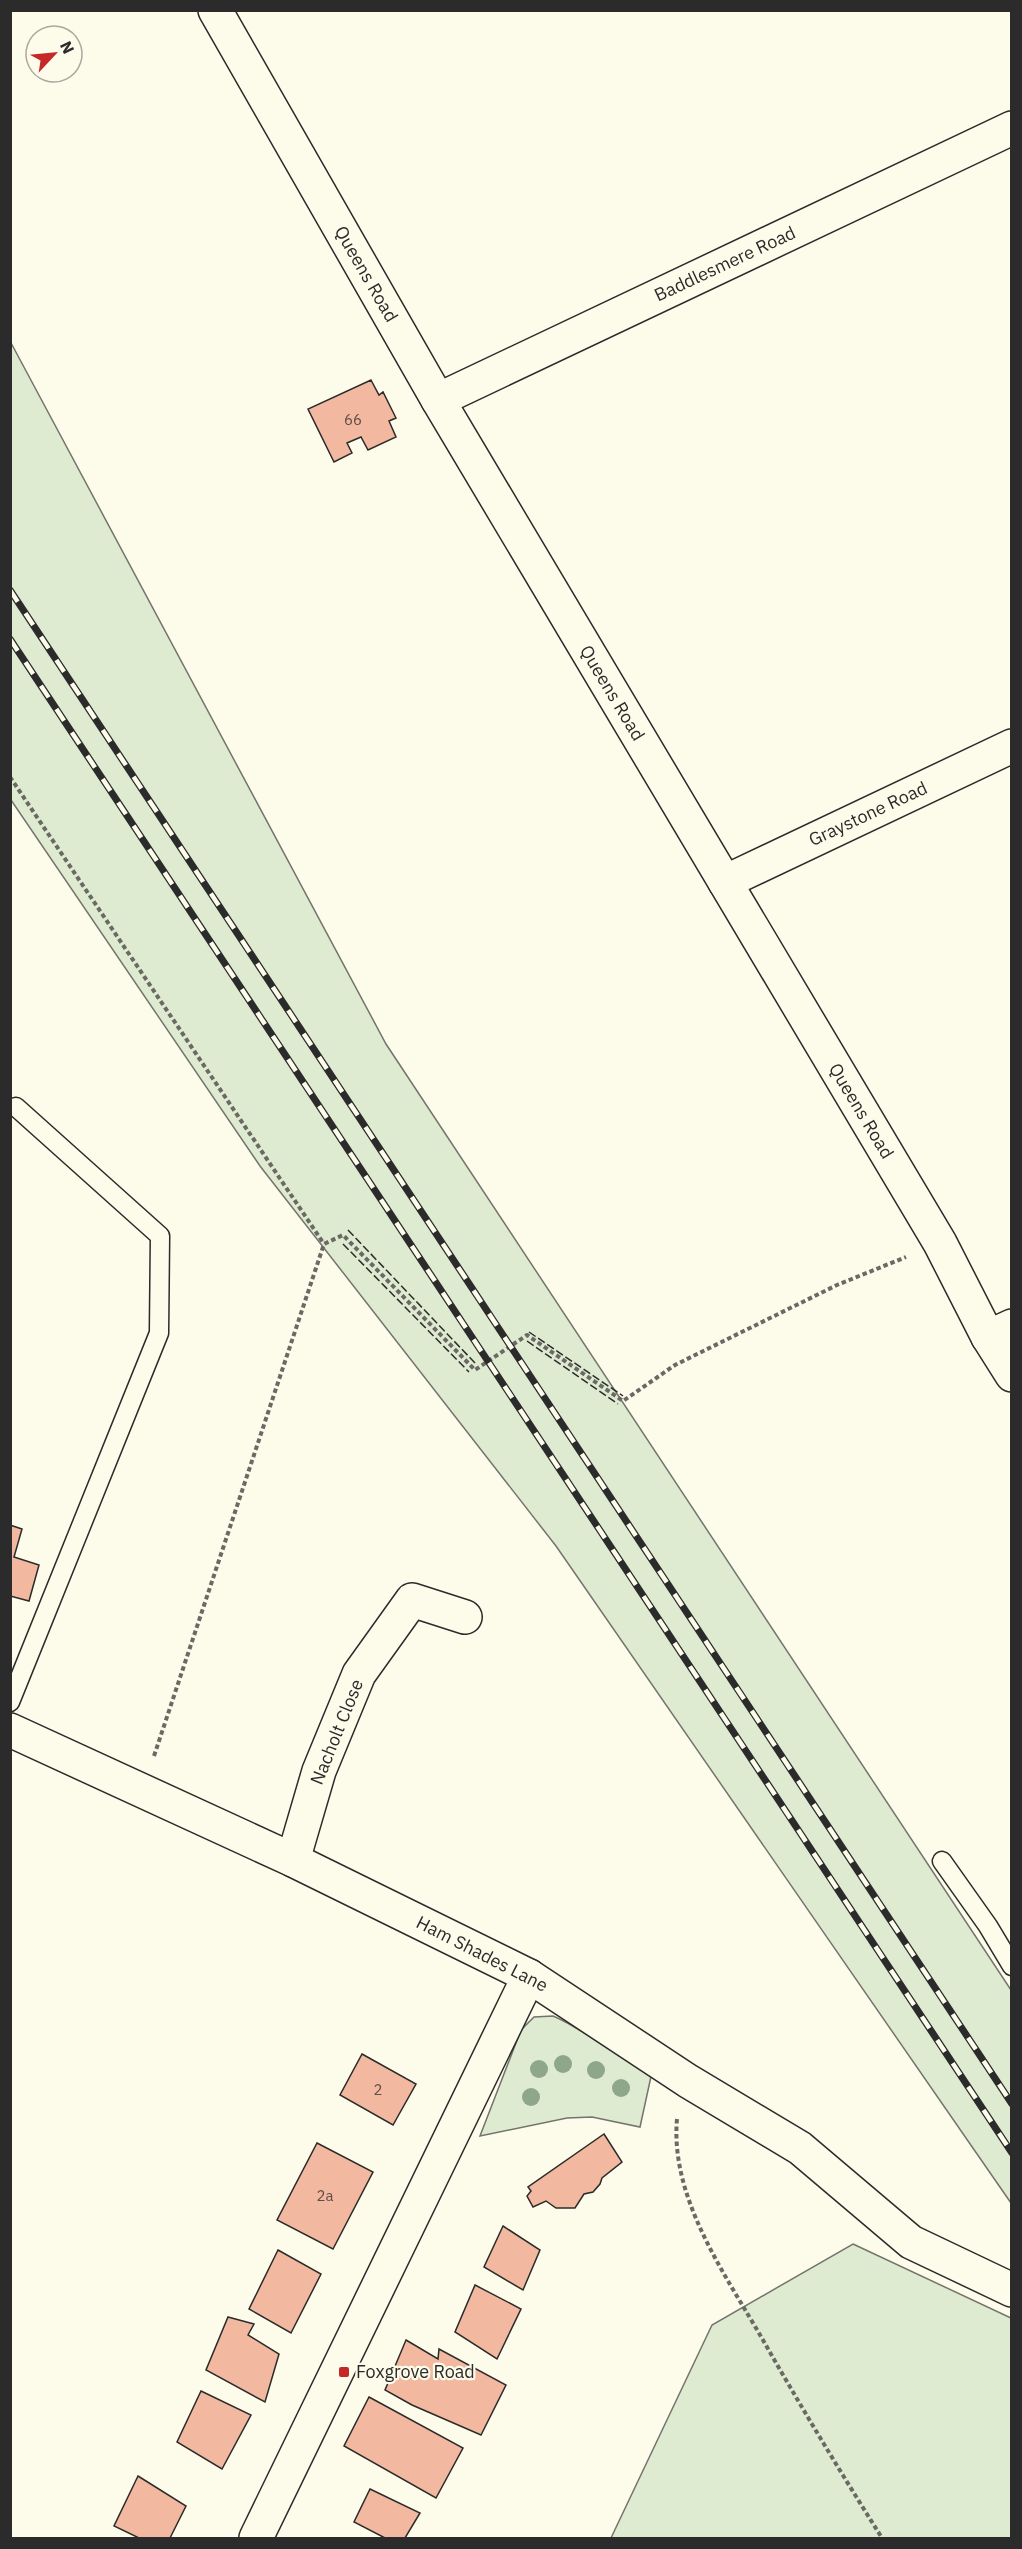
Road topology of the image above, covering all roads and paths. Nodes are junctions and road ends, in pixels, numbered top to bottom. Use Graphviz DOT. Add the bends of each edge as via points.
graph roads {
  1 [pos="215,10"];
  2 [pos="1011,128"];
  3 [pos="438,400"];
  4 [pos="1011,746"];
  5 [pos="10,777"];
  6 [pos="725,882"];
  7 [pos="16,1107"];
  8 [pos="940,1243"];
  9 [pos="324,1244"];
  10 [pos="1000,1331"];
  11 [pos="1011,1375"];
  12 [pos="465,1617"];
  13 [pos="10,1702"];
  14 [pos="10,1730"];
  15 [pos="143,1791"];
  16 [pos="293,1860"];
  17 [pos="942,1862"];
  18 [pos="1011,1966"];
  19 [pos="529,1976"];
  20 [pos="688,2081"];
  21 [pos="1011,2290"];
  22 [pos="256,2538"];
  23 [pos="882,2538"];
  1 -- 3 [label="street, Queens Road"];
  2 -- 3 [label="street, Baddlesmere Road"];
  3 -- 6 [label="street, Queens Road"];
  4 -- 6 [label="street, Graystone Road"];
  5 -- 9 [label="path"];
  6 -- 8 [label="street, Queens Road"];
  7 -- 13 [label="lane" via="160,1236 159,1333"];
  8 -- 9 [label="path" via="837,1286 675,1365 623,1401 527,1335 475,1370 343,1235"];
  8 -- 10 [label="street, Queens Road"];
  9 -- 15 [label="path"];
  10 -- 11 [label="street, Queens Road"];
  12 -- 16 [label="street, Nacholt Close" via="412,1600 358,1674 319,1771"];
  14 -- 15 [label="street, Ham Shades Lane"];
  15 -- 16 [label="street, Ham Shades Lane"];
  16 -- 19 [label="street, Ham Shades Lane"];
  17 -- 18 [label="lane"];
  19 -- 20 [label="street, Ham Shades Lane"];
  19 -- 22 [label="street"];
  20 -- 21 [label="street, Ham Shades Lane" via="800,2148 911,2242"];
  20 -- 23 [label="path" via="677,2115 675,2139 687,2194 715,2262"];
}
